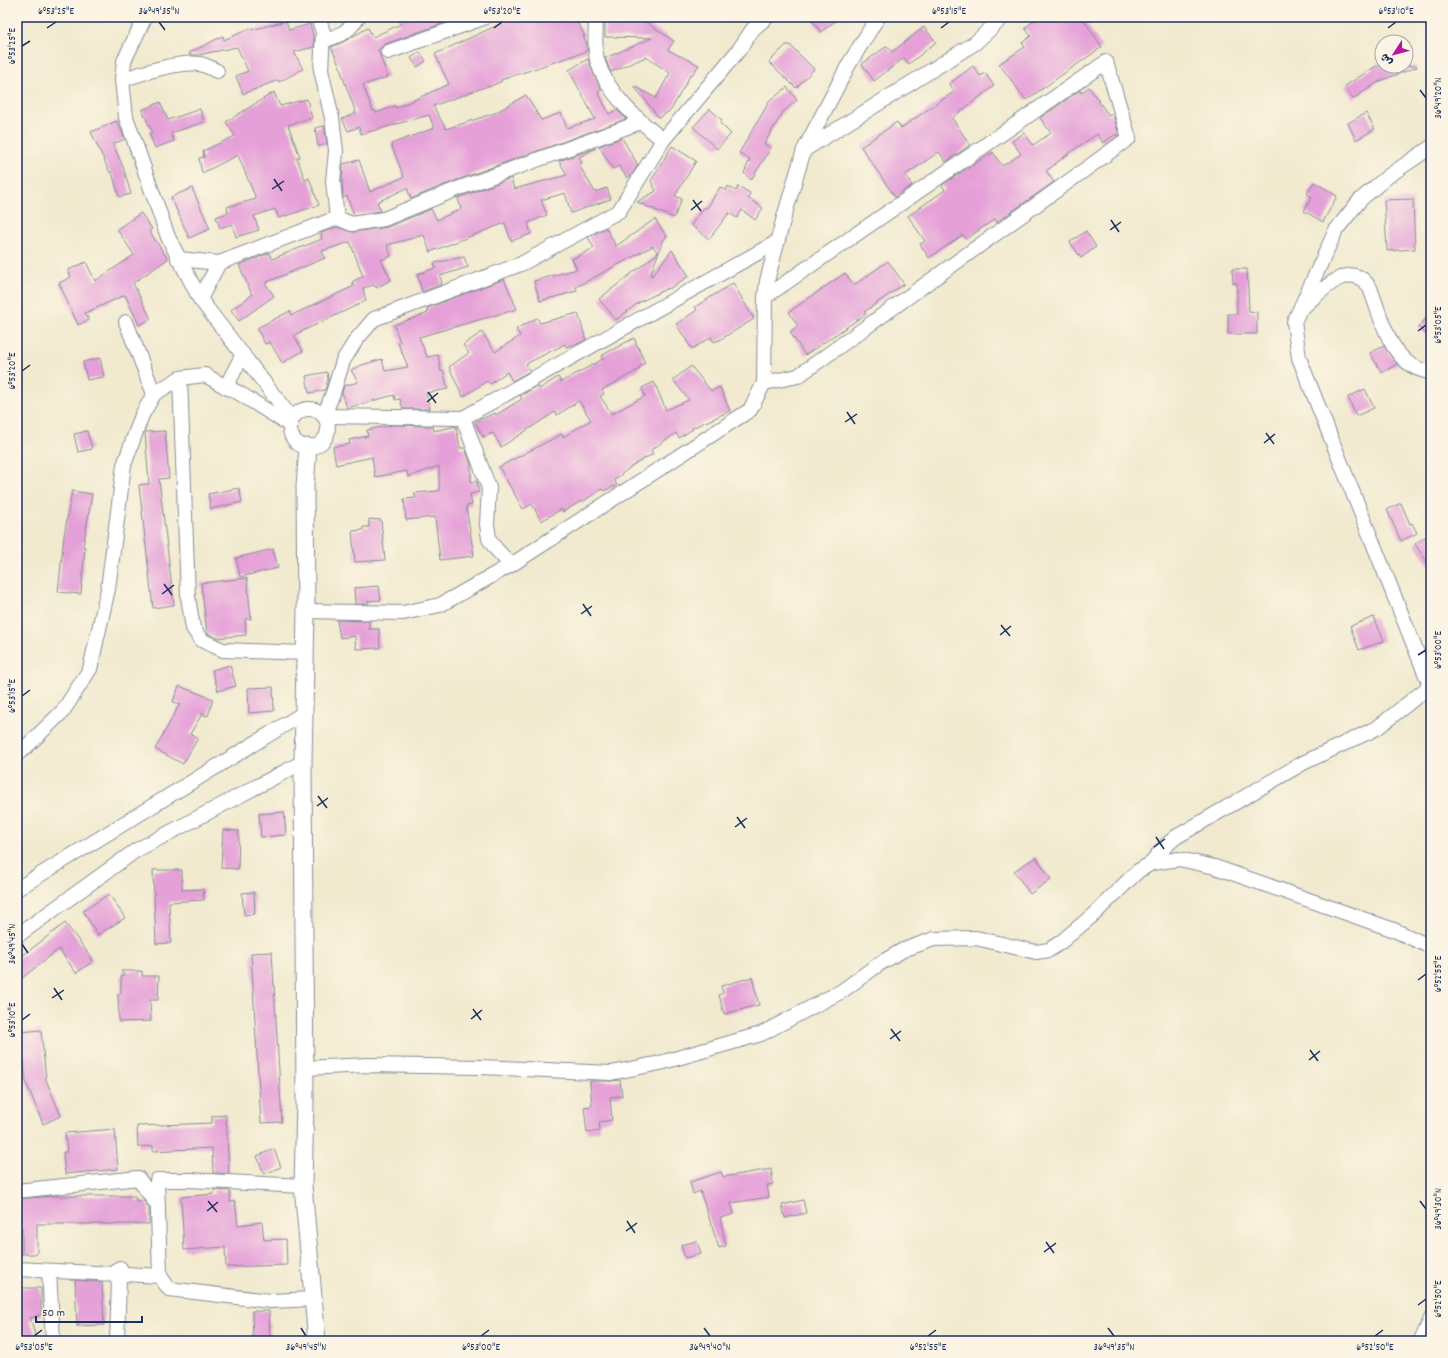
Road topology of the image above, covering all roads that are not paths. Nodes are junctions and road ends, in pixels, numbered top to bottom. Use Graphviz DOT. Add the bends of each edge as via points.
graph roads {
  1 [pos="145,17"];
  2 [pos="318,17"];
  3 [pos="358,17"];
  4 [pos="486,17"];
  5 [pos="596,17"];
  6 [pos="767,17"];
  7 [pos="878,17"];
  8 [pos="1003,17"];
  9 [pos="323,41"];
  10 [pos="388,52"];
  11 [pos="217,71"];
  12 [pos="122,80"];
  13 [pos="641,122"];
  14 [pos="663,140"];
  15 [pos="1431,147"];
  16 [pos="804,150"];
  17 [pos="337,218"];
  18 [pos="777,242"];
  19 [pos="178,259"];
  20 [pos="219,263"];
  21 [pos="765,297"];
  22 [pos="200,299"];
  23 [pos="1301,308"];
  24 [pos="126,322"];
  25 [pos="243,354"];
  26 [pos="1431,372"];
  27 [pos="180,378"];
  28 [pos="764,383"];
  29 [pos="226,388"];
  30 [pos="154,394"];
  31 [pos="324,416"];
  32 [pos="463,418"];
  33 [pos="291,422"];
  34 [pos="308,447"];
  35 [pos="511,565"];
  36 [pos="306,611"];
  37 [pos="305,653"];
  38 [pos="1431,687"];
  39 [pos="304,713"];
  40 [pos="17,754"];
  41 [pos="303,762"];
  42 [pos="1152,863"];
  43 [pos="17,889"];
  44 [pos="17,936"];
  45 [pos="1431,947"];
  46 [pos="305,1068"];
  47 [pos="303,1186"];
  48 [pos="17,1191"];
  49 [pos="158,1206"];
  50 [pos="17,1269"];
  51 [pos="48,1271"];
  52 [pos="120,1275"];
  53 [pos="160,1276"];
  54 [pos="313,1299"];
  55 [pos="1431,1319"];
  56 [pos="53,1341"];
  57 [pos="117,1341"];
  58 [pos="317,1341"];
  59 [pos="1421,1341"];
  1 -- 12 [label="street" via="124,61"];
  2 -- 9 [label="street"];
  3 -- 9 [label="street" via="344,34"];
  4 -- 10 [label="street"];
  5 -- 13 [label="street" via="597,60 610,88"];
  6 -- 14 [label="street" via="753,29 738,51"];
  7 -- 16 [label="street" via="849,64"];
  8 -- 16 [label="street" via="975,43"];
  9 -- 17 [label="street" via="321,70 332,118 336,151 333,181"];
  11 -- 12 [label="street" via="200,64 179,65"];
  12 -- 19 [label="street" via="126,117"];
  13 -- 14 [label="street"];
  13 -- 17 [label="street" via="457,189 384,219 352,224"];
  14 -- 31 [label="street" via="619,211 521,264 374,319 356,340 343,361"];
  15 -- 23 [label="street" via="1387,177 1360,200 1336,230"];
  16 -- 18 [label="street"];
  17 -- 20 [label="street"];
  18 -- 21 [label="street"];
  18 -- 32 [label="street"];
  19 -- 20 [label="street"];
  19 -- 22 [label="street"];
  20 -- 22 [label="street"];
  21 -- 28 [label="street"];
  21 -- 28 [label="street" via="1106,62 1129,138 798,376"];
  22 -- 25 [label="street"];
  23 -- 26 [label="street" via="1339,277 1360,277 1370,288 1390,342 1400,356 1413,366"];
  23 -- 38 [label="street" via="1294,322 1299,358"];
  24 -- 30 [label="street"];
  25 -- 29 [label="street"];
  25 -- 33 [label="street"];
  27 -- 29 [label="street" via="205,375"];
  27 -- 30 [label="street"];
  27 -- 37 [label="street" via="188,597 193,628 201,640 223,650"];
  28 -- 35 [label="street" via="750,410"];
  29 -- 33 [label="street"];
  30 -- 40 [label="street" via="142,415 124,465 108,590 90,669 63,711"];
  31 -- 32 [label="street"];
  31 -- 33 [label="street" via="315,410 304,409"];
  31 -- 34 [label="street" via="328,434 320,444"];
  32 -- 35 [label="street" via="489,488 489,539"];
  33 -- 34 [label="street" via="292,438 302,446"];
  34 -- 36 [label="street" via="305,486"];
  35 -- 36 [label="street" via="440,605 403,613"];
  36 -- 37 [label="street"];
  37 -- 39 [label="street"];
  38 -- 42 [label="street" via="1377,728 1303,763 1176,837 1156,855"];
  39 -- 41 [label="street"];
  39 -- 43 [label="street"];
  41 -- 44 [label="street" via="135,851"];
  41 -- 46 [label="street"];
  42 -- 45 [label="street" via="1179,860 1215,867 1394,930"];
  42 -- 46 [label="street" via="1138,871 1093,916 1049,950 1036,952 976,938 934,939 903,950 842,991 761,1034 660,1063 611,1073 368,1065"];
  46 -- 47 [label="street"];
  47 -- 49 [label="street" via="157,1180"];
  47 -- 54 [label="street"];
  48 -- 49 [label="street" via="138,1178"];
  49 -- 53 [label="street"];
  50 -- 51 [label="street"];
  51 -- 52 [label="street"];
  51 -- 56 [label="street"];
  52 -- 53 [label="street"];
  52 -- 57 [label="street"];
  53 -- 54 [label="street" via="169,1289 270,1301"];
  54 -- 58 [label="street"];
  55 -- 59 [label="street"];
}
